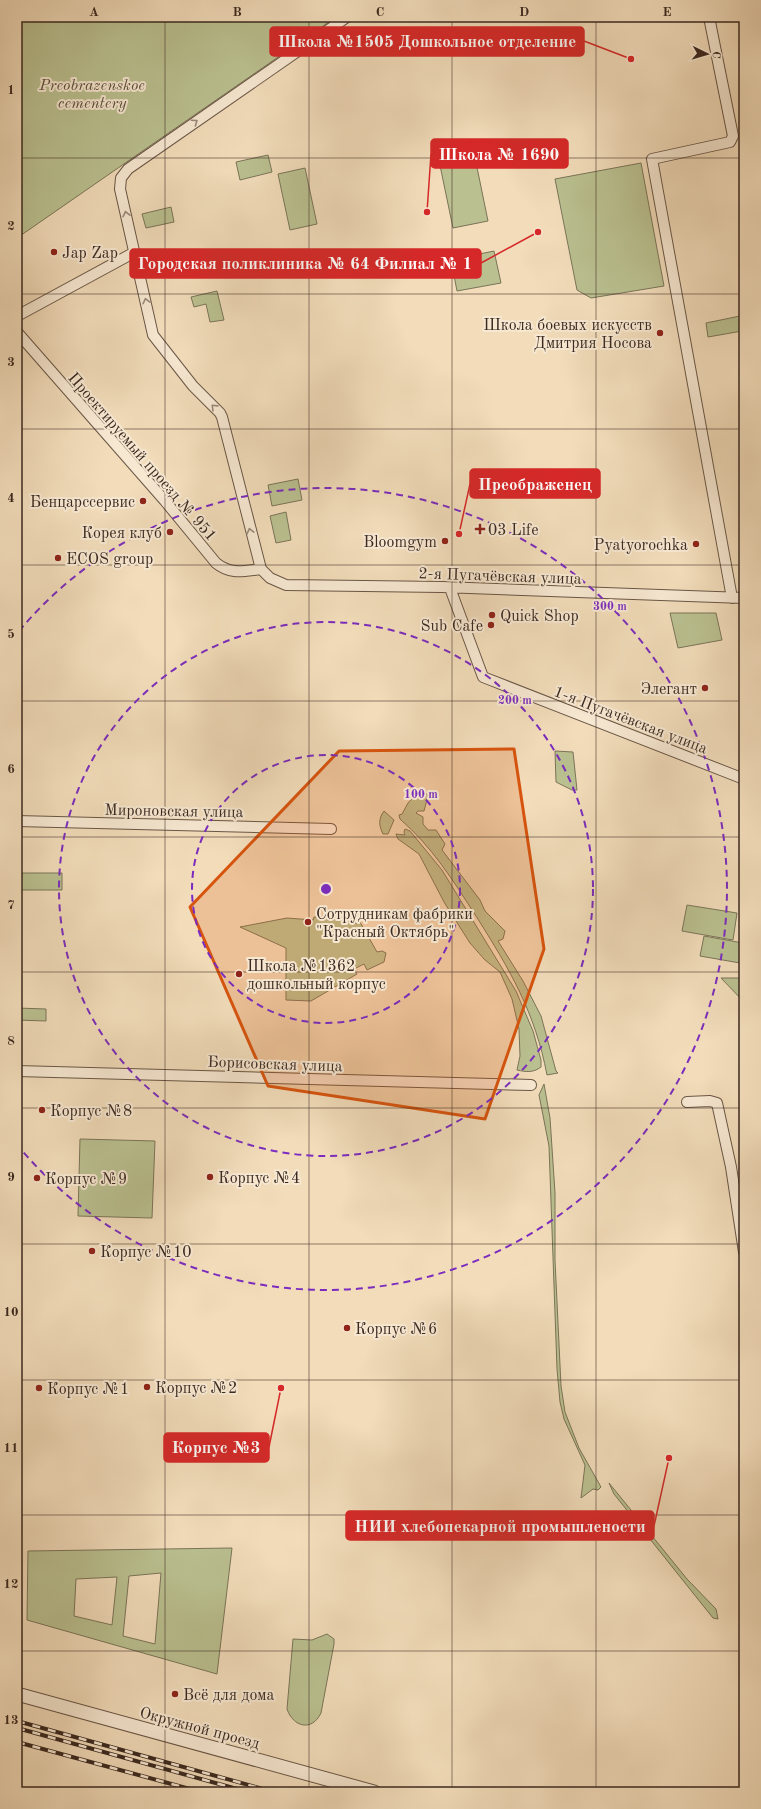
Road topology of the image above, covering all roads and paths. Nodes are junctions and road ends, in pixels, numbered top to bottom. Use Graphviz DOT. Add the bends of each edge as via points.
graph roads {
  1 [pos="347,17"];
  2 [pos="710,17"];
  3 [pos="135,252"];
  4 [pos="17,316"];
  5 [pos="17,332"];
  6 [pos="261,569"];
  7 [pos="450,588"];
  8 [pos="732,598"];
  9 [pos="744,598"];
  10 [pos="744,780"];
  11 [pos="17,821"];
  12 [pos="331,829"];
  13 [pos="17,1071"];
  14 [pos="532,1084"];
  15 [pos="687,1102"];
  16 [pos="744,1252"];
  17 [pos="17,1694"];
  18 [pos="341,1788"];
  19 [pos="374,1792"];
  3 -- 1 [label="street, one-way" via="120,189 121,178 128,169"];
  2 -- 8 [label="street" via="733,136 730,142 652,159"];
  3 -- 4 [label="street"];
  6 -- 3 [label="street, one-way" via="222,418 192,386 154,335"];
  5 -- 6 [label="street, Проектируемый проезд № 951" via="216,563 232,571"];
  6 -- 7 [label="street, 2-я Пугачёвская улица" via="270,578 286,584"];
  7 -- 8 [label="street, 2-я Пугачёвская улица"];
  7 -- 10 [label="street, 1-я Пугачёвская улица" via="483,677"];
  8 -- 9 [label="street, 2-я Пугачёвская улица"];
  11 -- 12 [label="street, Мироновская улица"];
  13 -- 14 [label="street, Борисовская улица"];
  15 -- 16 [label="street" via="717,1103 731,1167"];
  17 -- 18 [label="street, Окружной проезд"];
  18 -- 19 [label="street, Окружной проезд"];
}
